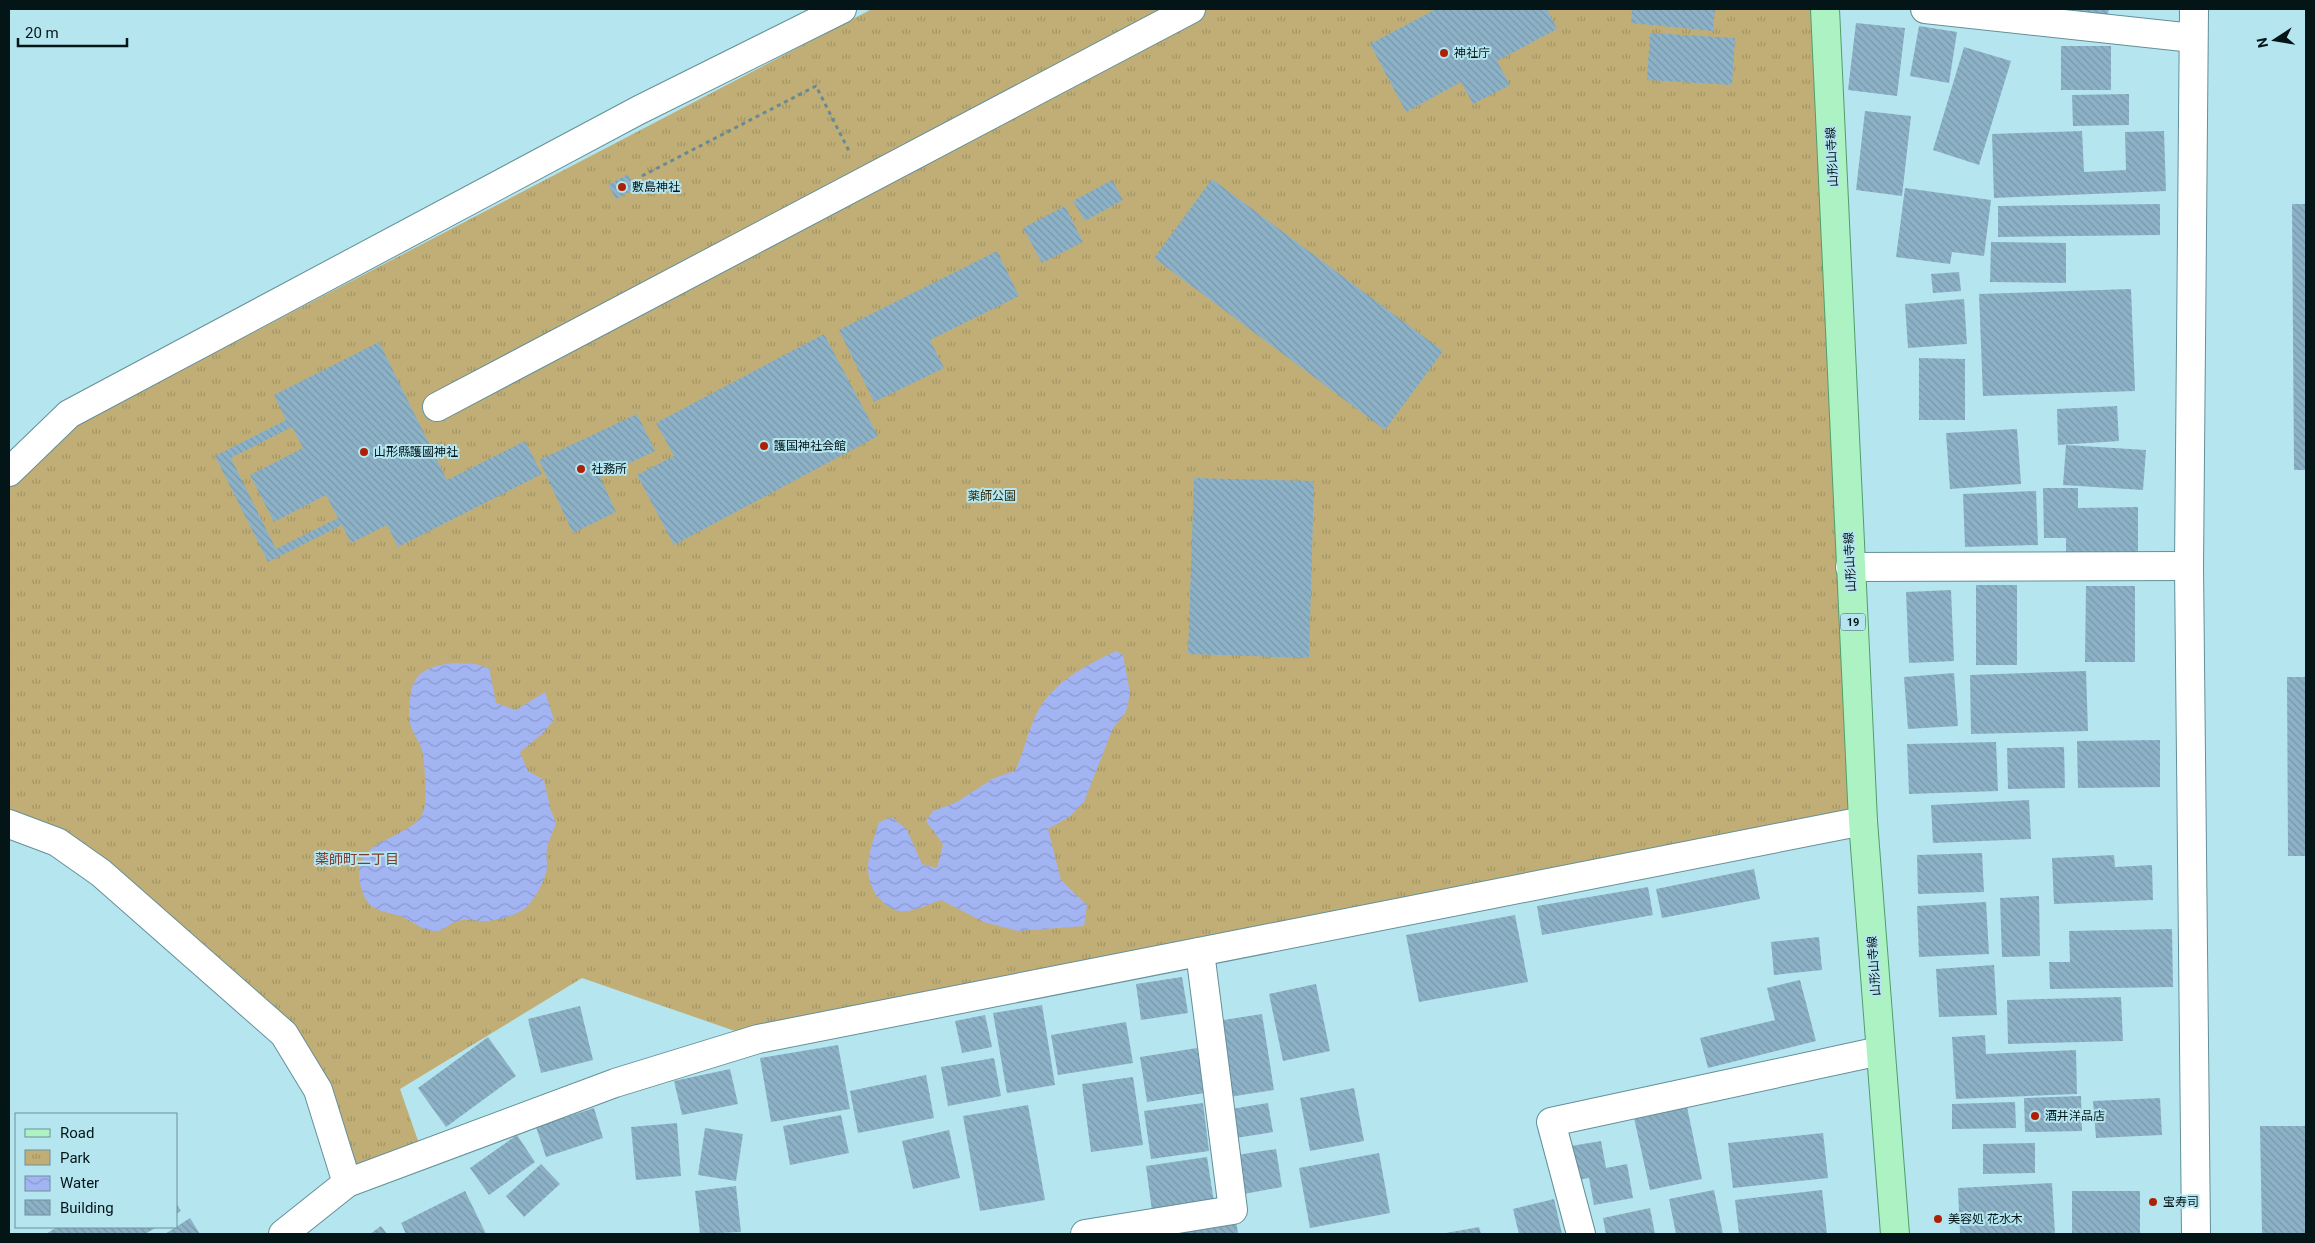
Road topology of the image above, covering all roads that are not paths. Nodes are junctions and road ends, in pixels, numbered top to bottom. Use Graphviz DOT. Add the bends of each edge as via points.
graph roads {
  1 [pos="842,9"];
  2 [pos="1190,9"];
  3 [pos="1825,9"];
  4 [pos="1925,9"];
  5 [pos="2194,9"];
  6 [pos="2194,38"];
  7 [pos="438,407"];
  8 [pos="9,472"];
  9 [pos="2189,566"];
  10 [pos="1850,567"];
  11 [pos="1862,821"];
  12 [pos="9,824"];
  13 [pos="1200,952"];
  14 [pos="1880,1050"];
  15 [pos="347,1183"];
  16 [pos="283,1234"];
  17 [pos="1085,1234"];
  18 [pos="1581,1234"];
  19 [pos="1895,1234"];
  20 [pos="2196,1234"];
  1 -- 8 [label="street" via="639,110 70,414"];
  2 -- 7 [label="street"];
  3 -- 10 [label="main road, 山形山寺線 / 19"];
  4 -- 6 [label="street"];
  5 -- 6 [label="street"];
  6 -- 9 [label="street"];
  9 -- 10 [label="street"];
  9 -- 20 [label="street"];
  10 -- 11 [label="main road, 山形山寺線 / 19"];
  11 -- 13 [label="street"];
  11 -- 14 [label="main road, 山形山寺線 / 19"];
  12 -- 15 [label="street" via="58,842 101,873 284,1034 318,1090"];
  13 -- 15 [label="street" via="758,1039 615,1083"];
  13 -- 17 [label="street" via="1233,1210"];
  14 -- 18 [label="street" via="1551,1122"];
  14 -- 19 [label="main road, 山形山寺線 / 19"];
  15 -- 16 [label="street"];
}
